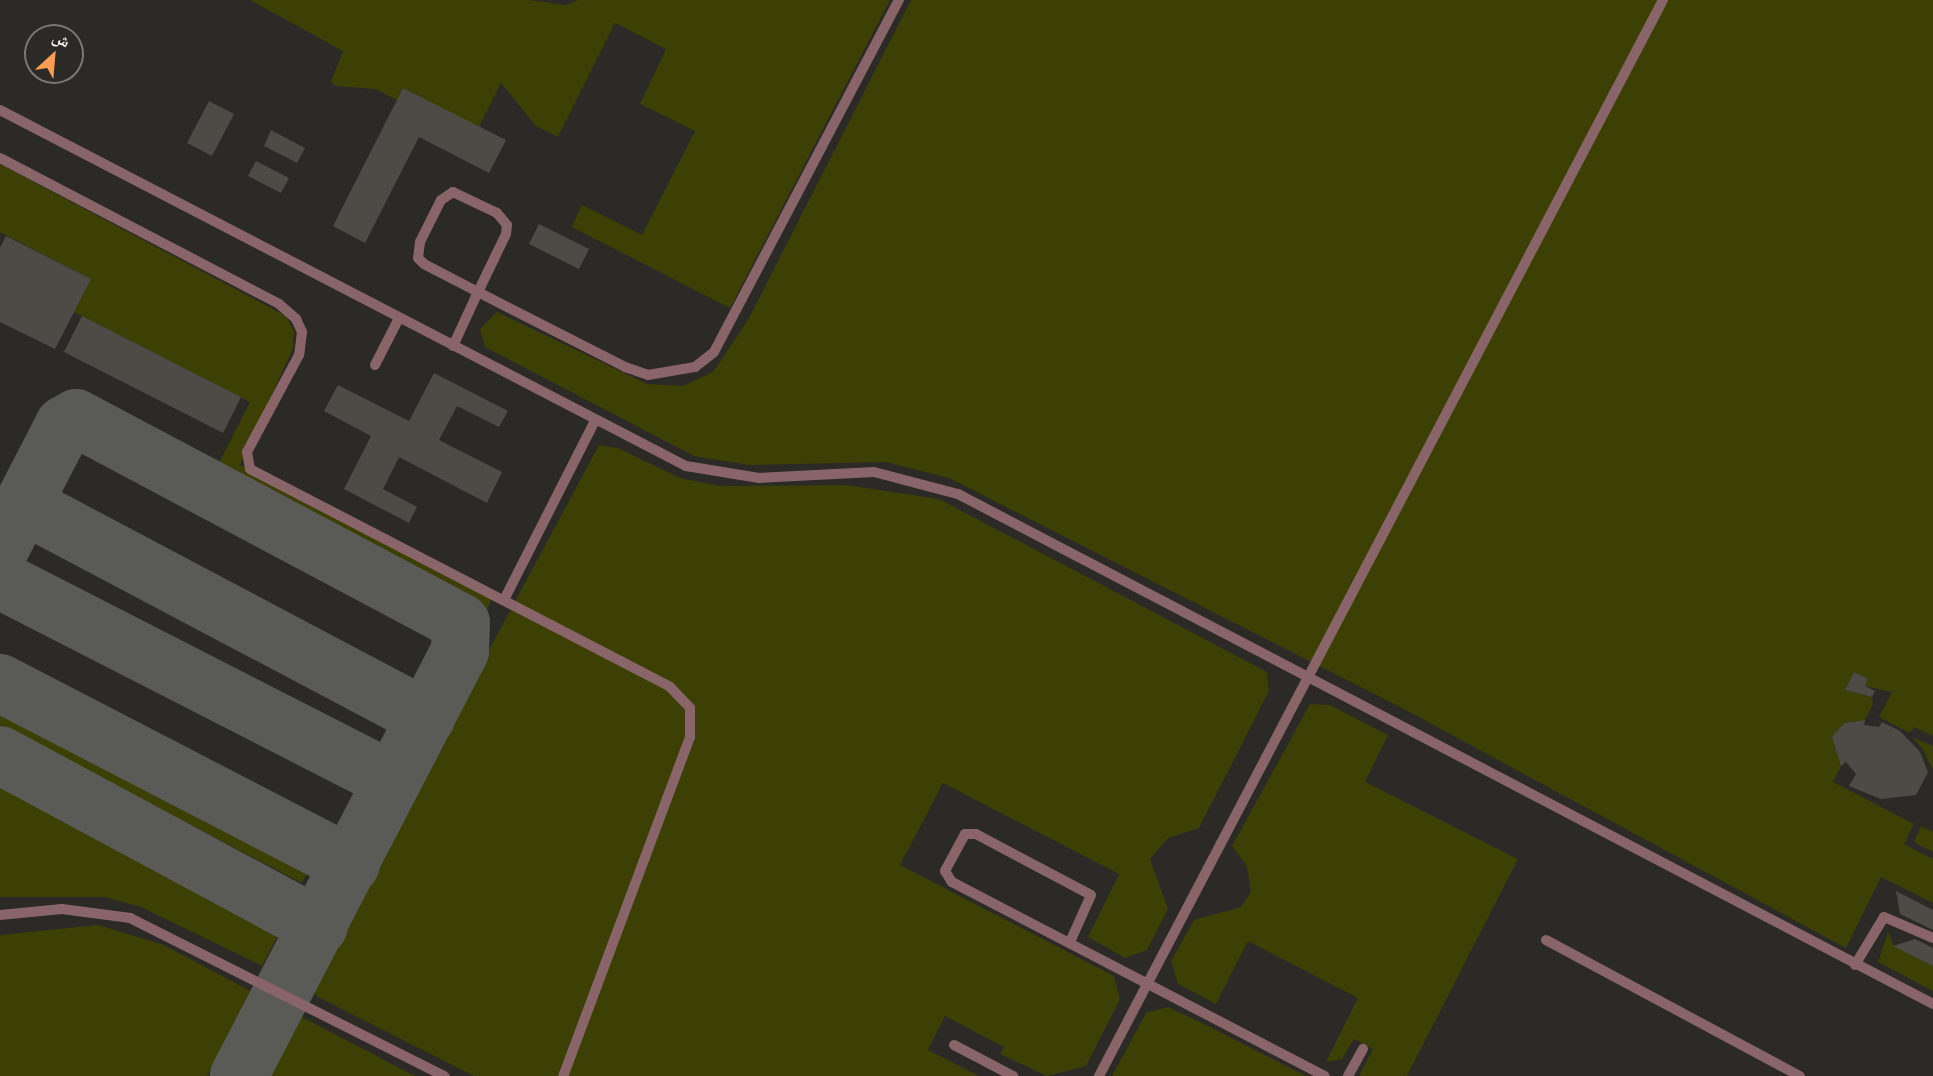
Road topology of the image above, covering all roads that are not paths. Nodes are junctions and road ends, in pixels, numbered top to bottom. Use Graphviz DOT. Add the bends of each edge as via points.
graph roads {
  1 [pos="899,0"];
  2 [pos="1663,0"];
  3 [pos="0,110"];
  4 [pos="0,158"];
  5 [pos="478,292"];
  6 [pos="399,318"];
  7 [pos="453,346"];
  8 [pos="375,365"];
  9 [pos="595,421"];
  10 [pos="504,600"];
  11 [pos="1308,678"];
  12 [pos="0,915"];
  13 [pos="1933,938"];
  14 [pos="1546,940"];
  15 [pos="1070,942"];
  16 [pos="1856,965"];
  17 [pos="1148,982"];
  18 [pos="1933,1004"];
  19 [pos="954,1045"];
  20 [pos="1363,1049"];
  21 [pos="444,1076"];
  22 [pos="563,1076"];
  23 [pos="1013,1076"];
  24 [pos="1099,1076"];
  25 [pos="1325,1076"];
  26 [pos="1348,1076"];
  27 [pos="1800,1076"];
  1 -- 5 [label="lane" via="728,332 695,367 664,375 625,367"];
  2 -- 11 [label="lane"];
  3 -- 6 [label="lane"];
  4 -- 10 [label="lane" via="287,310 302,332 302,343 247,452 246,465"];
  5 -- 5 [label="lane" via="507,225 497,213 453,192 441,201 417,250 418,258"];
  5 -- 7 [label="lane"];
  6 -- 7 [label="lane"];
  6 -- 8 [label="lane"];
  7 -- 9 [label="lane"];
  9 -- 10 [label="lane"];
  9 -- 11 [label="lane" via="663,457 708,472 759,478 874,472 931,484"];
  10 -- 22 [label="lane" via="670,687 692,716 682,759"];
  11 -- 16 [label="lane"];
  11 -- 17 [label="lane"];
  12 -- 21 [label="lane" via="62,909 130,918"];
  13 -- 16 [label="lane" via="1884,917"];
  14 -- 27 [label="lane"];
  15 -- 15 [label="lane" via="1091,895 975,834 965,834 947,878"];
  15 -- 17 [label="lane"];
  16 -- 18 [label="lane"];
  17 -- 24 [label="lane"];
  17 -- 25 [label="lane"];
  19 -- 23 [label="lane"];
  20 -- 26 [label="lane"];
}
